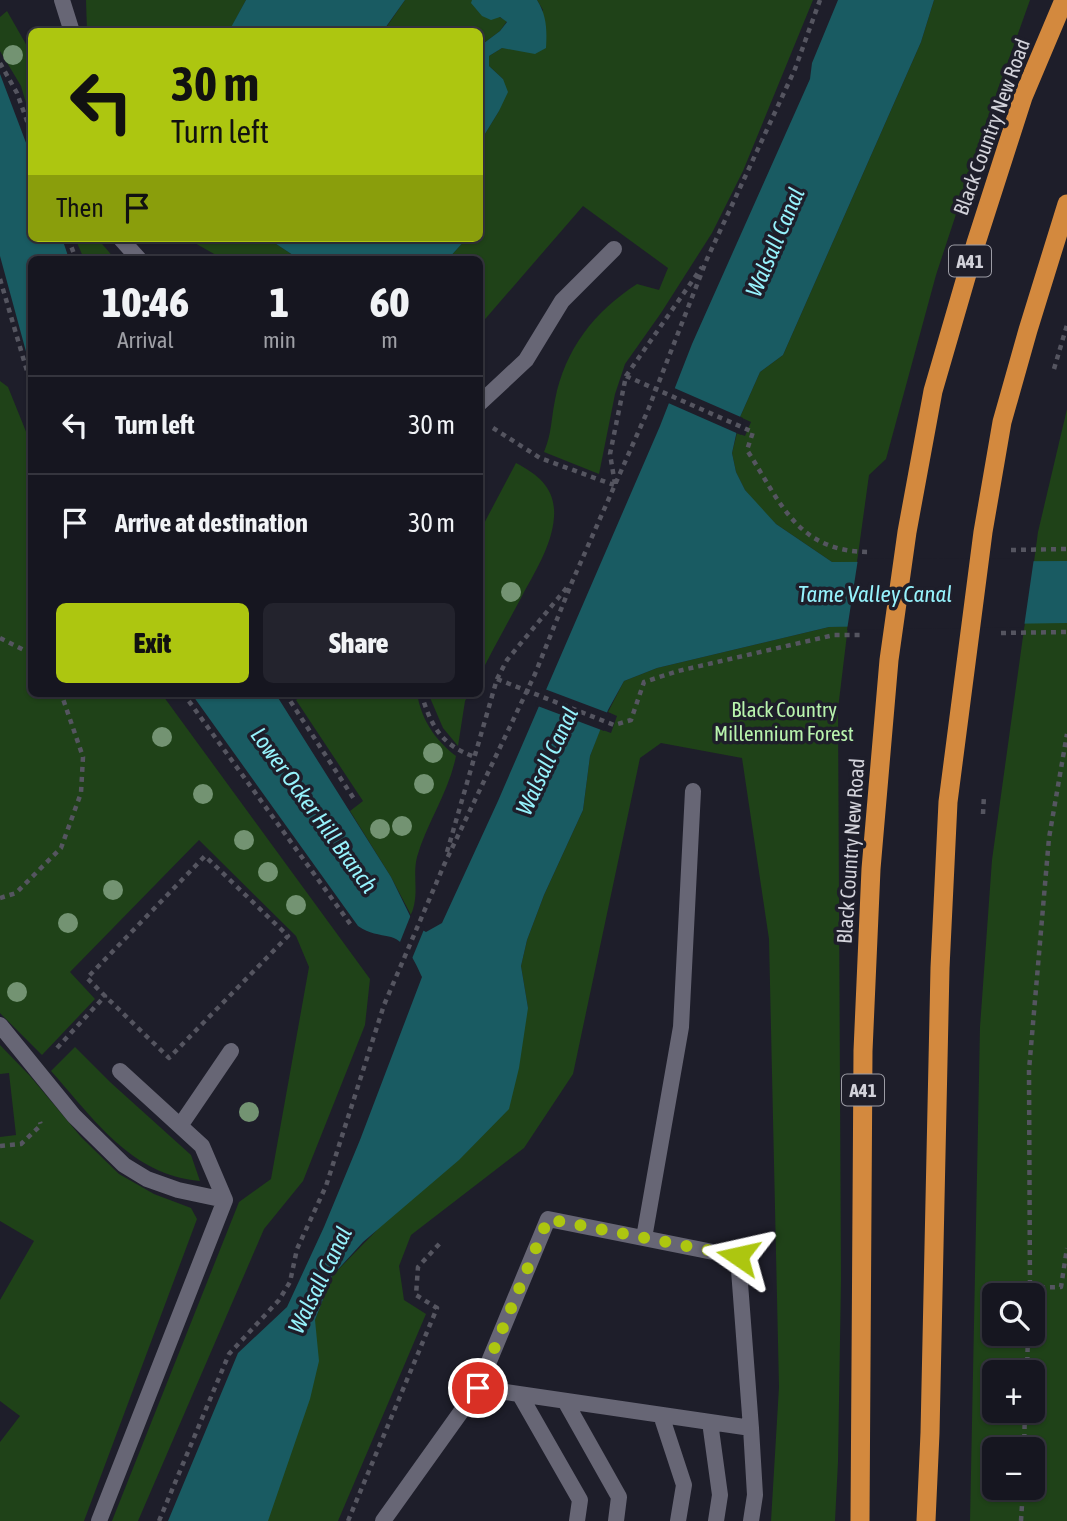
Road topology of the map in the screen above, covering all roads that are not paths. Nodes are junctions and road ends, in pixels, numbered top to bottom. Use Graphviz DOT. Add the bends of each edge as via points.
graph roads {
  1 [pos="62,0"];
  2 [pos="1064,0"];
  3 [pos="71,28"];
  4 [pos="1067,204"];
  5 [pos="124,242"];
  6 [pos="614,250"];
  7 [pos="136,256"];
  8 [pos="483,400"];
  9 [pos="693,791"];
  10 [pos="0,1025"];
  11 [pos="231,1051"];
  12 [pos="120,1071"];
  13 [pos="180,1126"];
  14 [pos="225,1200"];
  15 [pos="644,1237"];
  16 [pos="478,1388"];
  17 [pos="520,1395"];
  18 [pos="565,1401"];
  19 [pos="661,1415"];
  20 [pos="710,1422"];
  21 [pos="751,1428"];
  22 [pos="99,1521"];
  23 [pos="383,1521"];
  24 [pos="577,1521"];
  25 [pos="616,1521"];
  26 [pos="678,1521"];
  27 [pos="716,1521"];
  28 [pos="751,1521"];
  29 [pos="860,1521"];
  30 [pos="926,1521"];
  1 -- 3 [label="lane"];
  2 -- 29 [label="highway, Black Country New Road / A41" via="1023,97 933,391 889,660 871,869 863,1051"];
  4 -- 30 [label="highway" via="1002,422 948,802"];
  5 -- 7 [label="lane"];
  6 -- 8 [label="lane" via="562,301 526,360"];
  9 -- 15 [label="lane" via="681,1027"];
  10 -- 14 [label="lane" via="74,1116 124,1165 178,1190"];
  11 -- 13 [label="lane"];
  12 -- 13 [label="lane"];
  13 -- 14 [label="lane" via="202,1146"];
  14 -- 22 [label="lane"];
  15 -- 16 [label="lane" via="548,1219"];
  15 -- 21 [label="lane" via="738,1256"];
  16 -- 17 [label="lane"];
  16 -- 23 [label="lane"];
  17 -- 18 [label="lane"];
  17 -- 24 [label="lane" via="580,1500"];
  18 -- 19 [label="lane"];
  18 -- 25 [label="lane" via="619,1497"];
  19 -- 20 [label="lane"];
  19 -- 26 [label="lane" via="684,1485"];
  20 -- 21 [label="lane"];
  20 -- 27 [label="lane" via="720,1495"];
  21 -- 28 [label="lane" via="755,1495"];
}
